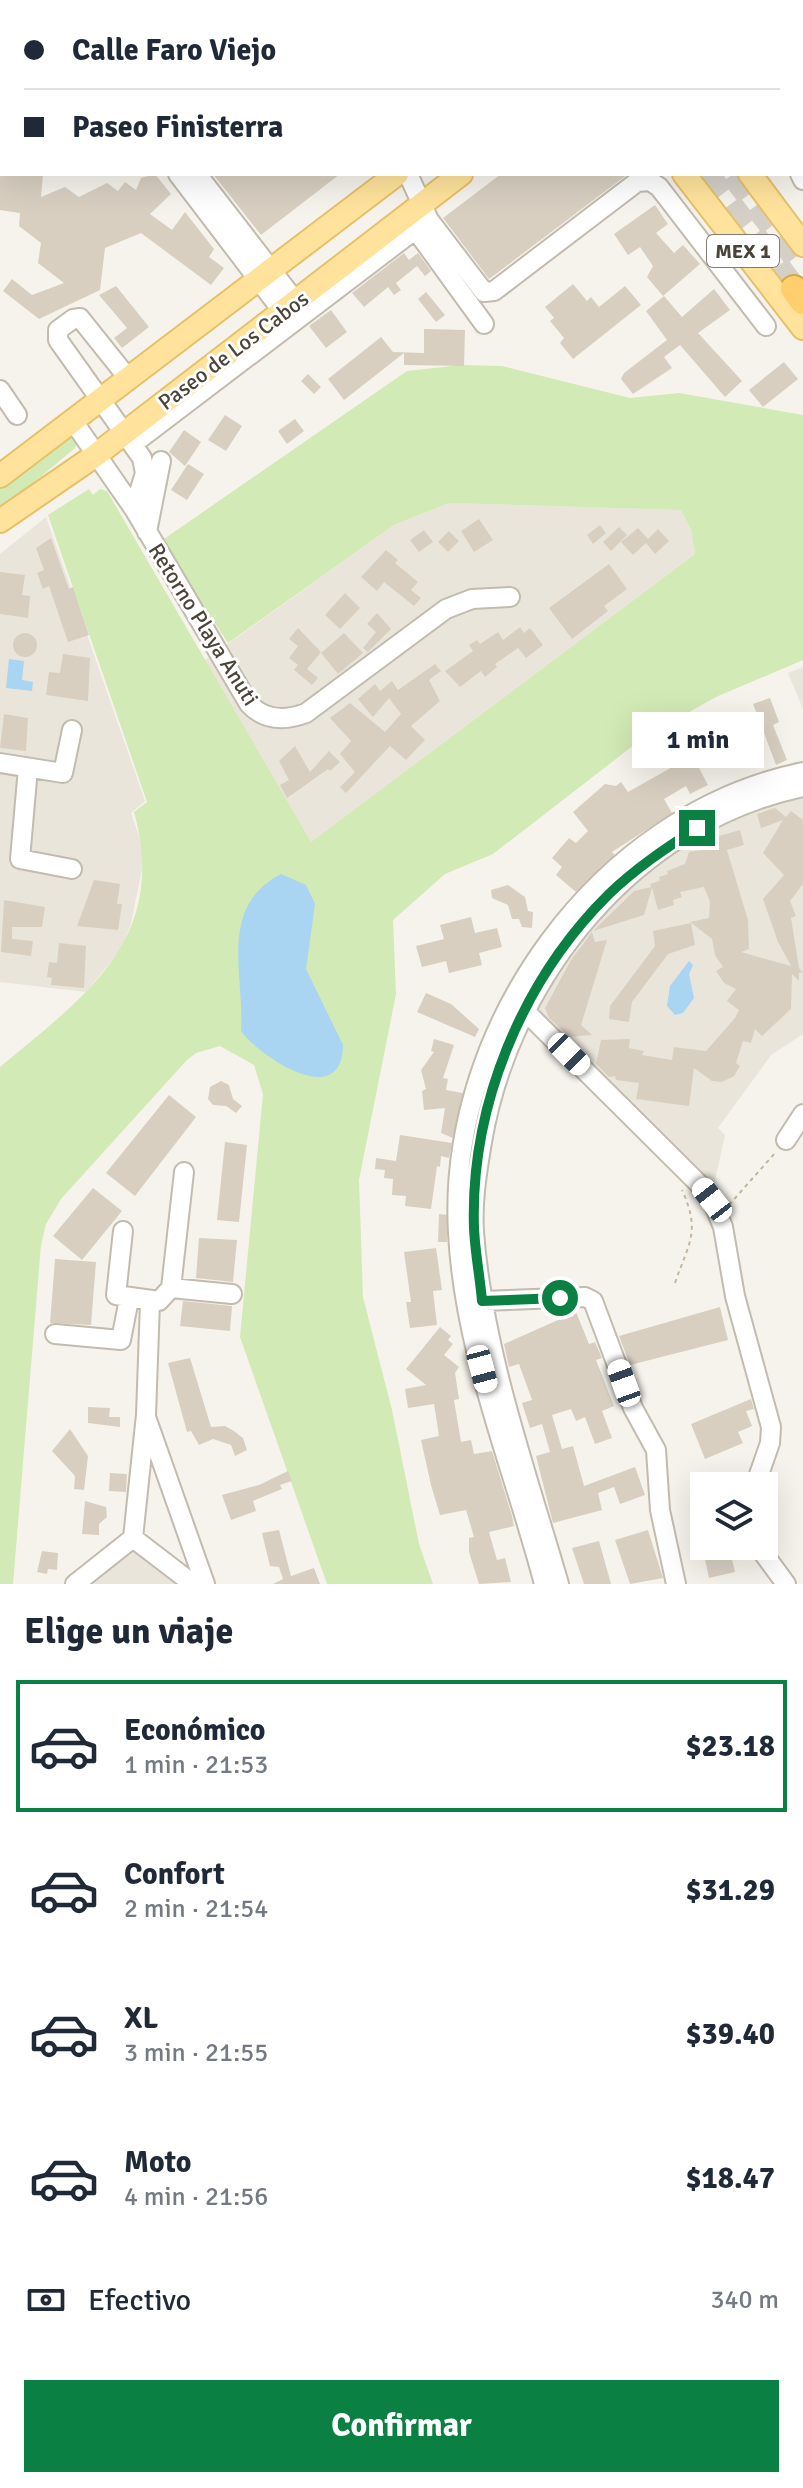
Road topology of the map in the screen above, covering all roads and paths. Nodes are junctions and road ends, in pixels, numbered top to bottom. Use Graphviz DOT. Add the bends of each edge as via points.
graph roads {
  1 [pos="181,176"];
  2 [pos="198,176"];
  3 [pos="394,176"];
  4 [pos="409,176"];
  5 [pos="458,176"];
  6 [pos="686,176"];
  7 [pos="751,176"];
  8 [pos="212,195"];
  9 [pos="423,202"];
  10 [pos="411,223"];
  11 [pos="803,245"];
  12 [pos="265,274"];
  13 [pos="290,307"];
  14 [pos="484,324"];
  15 [pos="766,326"];
  16 [pos="803,328"];
  17 [pos="128,378"];
  18 [pos="0,390"];
  19 [pos="103,399"];
  20 [pos="17,415"];
  21 [pos="73,421"];
  22 [pos="129,438"];
  23 [pos="96,455"];
  24 [pos="161,461"];
  25 [pos="0,476"];
  26 [pos="134,509"];
  27 [pos="0,521"];
  28 [pos="147,532"];
  29 [pos="510,597"];
  30 [pos="72,730"];
  31 [pos="0,763"];
  32 [pos="28,768"];
  33 [pos="803,772"];
  34 [pos="776,786"];
  35 [pos="803,787"];
  36 [pos="72,869"];
  37 [pos="524,1010"];
  38 [pos="803,1114"];
  39 [pos="786,1140"];
  40 [pos="680,1166"];
  41 [pos="184,1172"];
  42 [pos="719,1216"];
  43 [pos="123,1231"];
  44 [pos="466,1231"];
  45 [pos="675,1283"];
  46 [pos="171,1288"];
  47 [pos="232,1294"];
  48 [pos="129,1299"];
  49 [pos="482,1301"];
  50 [pos="150,1302"];
  51 [pos="55,1334"];
  52 [pos="146,1415"];
  53 [pos="164,1461"];
  54 [pos="138,1472"];
  55 [pos="760,1472"];
  56 [pos="133,1538"];
  57 [pos="195,1554"];
  58 [pos="768,1560"];
  59 [pos="174,1566"];
  60 [pos="551,1580"];
  61 [pos="75,1584"];
  62 [pos="193,1584"];
  63 [pos="205,1584"];
  64 [pos="676,1584"];
  65 [pos="786,1584"];
  1 -- 8 [label="street"];
  2 -- 8 [label="street"];
  3 -- 12 [label="main road, Paseo de Los Cabos"];
  4 -- 9 [label="street"];
  5 -- 9 [label="main road, Paseo de Los Cabos"];
  6 -- 16 [label="main road, MEX 1"];
  7 -- 11 [label="main road, MEX 1"];
  8 -- 12 [label="street"];
  9 -- 10 [label="main road, Paseo de Los Cabos"];
  9 -- 15 [label="street" via="429,220 474,281 491,292 637,182 650,181"];
  10 -- 13 [label="main road, Paseo de Los Cabos"];
  10 -- 14 [label="street"];
  10 -- 22 [label="street"];
  12 -- 13 [label="street"];
  12 -- 17 [label="main road, Paseo de Los Cabos"];
  13 -- 22 [label="main road, Paseo de Los Cabos"];
  17 -- 19 [label="main road, Paseo de Los Cabos"];
  17 -- 19 [label="street" via="80,318 61,327 58,340"];
  18 -- 20 [label="street"];
  19 -- 21 [label="main road, Paseo de Los Cabos"];
  19 -- 22 [label="street"];
  21 -- 23 [label="street, Retorno Playa Anuti"];
  21 -- 25 [label="main road, Paseo de Los Cabos"];
  22 -- 23 [label="main road, Paseo de Los Cabos"];
  22 -- 26 [label="street" via="145,465"];
  23 -- 26 [label="street, Retorno Playa Anuti"];
  23 -- 27 [label="main road, Paseo de Los Cabos"];
  24 -- 28 [label="street"];
  26 -- 28 [label="street, Retorno Playa Anuti"];
  28 -- 29 [label="street, Retorno Playa Anuti" via="249,704 272,718 306,713 446,609 472,599"];
  30 -- 32 [label="street" via="63,773"];
  31 -- 32 [label="street"];
  32 -- 36 [label="street" via="20,859"];
  33 -- 34 [label="street"];
  34 -- 35 [label="street"];
  34 -- 37 [label="street" via="697,828 637,869 577,931"];
  34 -- 44 [label="street" via="691,815 632,855 594,890 531,966 496,1034 471,1110 461,1165"];
  37 -- 40 [label="street"];
  37 -- 44 [label="street" via="493,1089"];
  38 -- 39 [label="street"];
  39 -- 42 [label="path"];
  40 -- 42 [label="street" via="707,1194"];
  40 -- 45 [label="path" via="679,1184 694,1217"];
  41 -- 46 [label="street"];
  42 -- 55 [label="street" via="737,1307 771,1427"];
  43 -- 48 [label="street" via="115,1292"];
  44 -- 49 [label="street"];
  44 -- 60 [label="street" via="466,1303 477,1350"];
  46 -- 47 [label="street"];
  46 -- 50 [label="street" via="164,1298"];
  48 -- 50 [label="street"];
  48 -- 51 [label="street" via="121,1340"];
  49 -- 60 [label="street"];
  49 -- 64 [label="street" via="593,1301 633,1408 656,1450 660,1510"];
  50 -- 52 [label="street"];
  52 -- 53 [label="street"];
  52 -- 54 [label="street"];
  53 -- 54 [label="street" via="145,1463"];
  53 -- 57 [label="street"];
  54 -- 56 [label="street"];
  56 -- 59 [label="street"];
  56 -- 61 [label="street"];
  57 -- 59 [label="street" via="182,1567"];
  57 -- 63 [label="street"];
  58 -- 65 [label="street"];
  59 -- 62 [label="street"];
}
